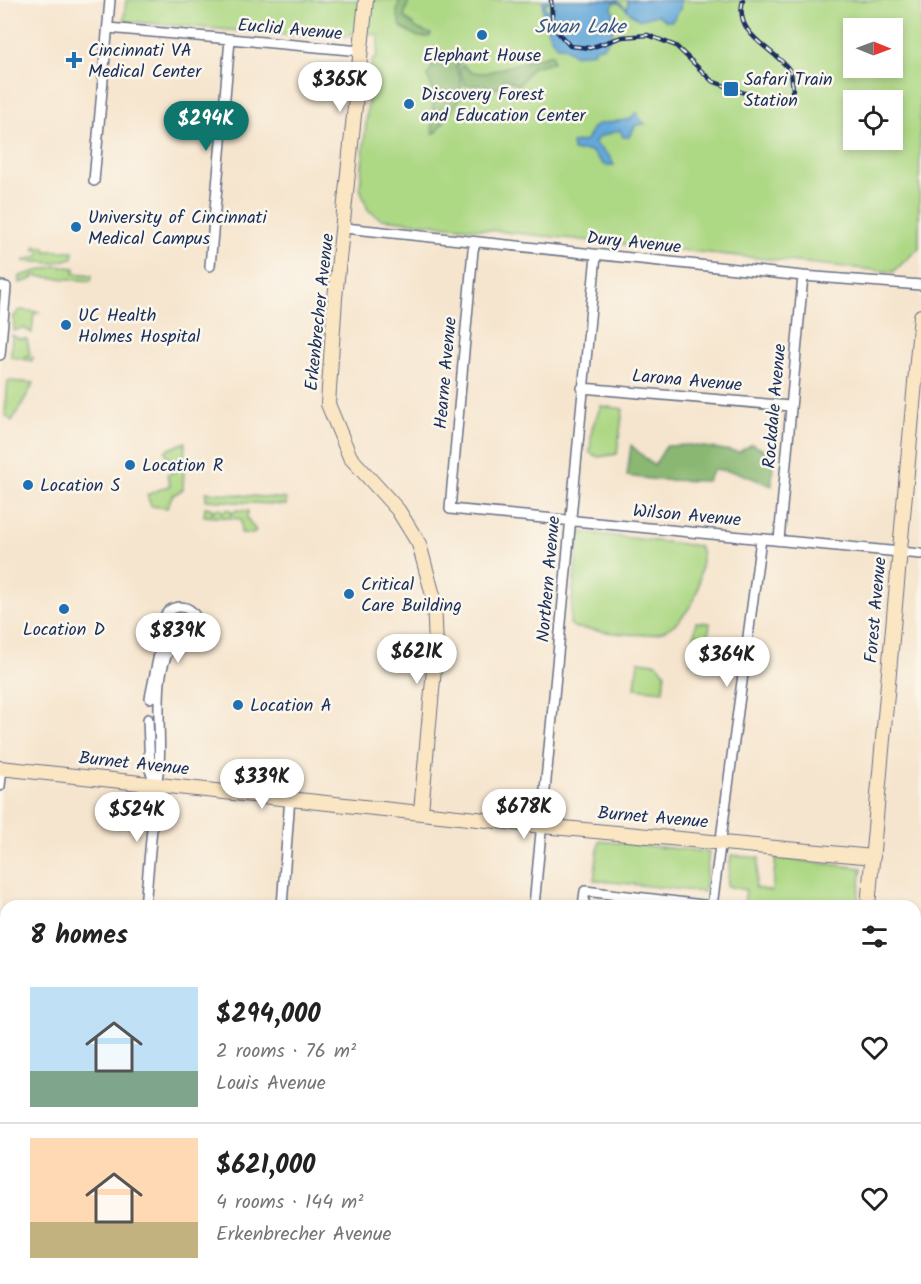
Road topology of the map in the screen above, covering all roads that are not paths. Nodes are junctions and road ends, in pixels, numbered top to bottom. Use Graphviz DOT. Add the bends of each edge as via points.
graph roads {
  1 [pos="110,0"];
  2 [pos="366,0"];
  3 [pos="108,28"];
  4 [pos="230,40"];
  5 [pos="361,51"];
  6 [pos="94,181"];
  7 [pos="345,228"];
  8 [pos="476,242"];
  9 [pos="596,255"];
  10 [pos="210,266"];
  11 [pos="803,276"];
  12 [pos="921,285"];
  13 [pos="3,287"];
  14 [pos="921,316"];
  15 [pos="0,355"];
  16 [pos="582,388"];
  17 [pos="790,406"];
  18 [pos="915,446"];
  19 [pos="450,508"];
  20 [pos="570,520"];
  21 [pos="761,539"];
  22 [pos="779,540"];
  23 [pos="898,551"];
  24 [pos="921,554"];
  25 [pos="164,630"];
  26 [pos="176,641"];
  27 [pos="150,698"];
  28 [pos="148,720"];
  29 [pos="1,768"];
  30 [pos="156,783"];
  31 [pos="0,786"];
  32 [pos="290,797"];
  33 [pos="421,811"];
  34 [pos="542,826"];
  35 [pos="721,842"];
  36 [pos="873,857"];
  37 [pos="146,900"];
  38 [pos="282,900"];
  39 [pos="535,900"];
  40 [pos="584,900"];
  41 [pos="661,900"];
  42 [pos="713,900"];
  43 [pos="869,900"];
  1 -- 3 [label="street"];
  2 -- 5 [label="street, Erkenbrecher Avenue"];
  3 -- 4 [label="street, Euclid Avenue"];
  3 -- 6 [label="street"];
  4 -- 5 [label="street, Euclid Avenue"];
  4 -- 10 [label="street"];
  5 -- 7 [label="street, Erkenbrecher Avenue"];
  7 -- 8 [label="street, Dury Avenue"];
  7 -- 33 [label="street, Erkenbrecher Avenue" via="335,298 328,404 350,457 409,524 428,569 435,599 436,647"];
  8 -- 9 [label="street, Dury Avenue"];
  8 -- 19 [label="street, Hearne Avenue"];
  9 -- 11 [label="street, Dury Avenue"];
  9 -- 16 [label="street, Northern Avenue"];
  11 -- 12 [label="street, Dury Avenue"];
  11 -- 17 [label="street, Rockdale Avenue"];
  13 -- 15 [label="street"];
  14 -- 18 [label="street, Forest Avenue"];
  16 -- 17 [label="street, Larona Avenue"];
  16 -- 20 [label="street, Northern Avenue"];
  17 -- 22 [label="street, Rockdale Avenue"];
  18 -- 23 [label="street, Forest Avenue"];
  19 -- 20 [label="street, Wilson Avenue"];
  20 -- 21 [label="street, Wilson Avenue"];
  20 -- 34 [label="street, Northern Avenue"];
  21 -- 22 [label="street, Wilson Avenue"];
  21 -- 35 [label="street"];
  22 -- 23 [label="street, Wilson Avenue"];
  23 -- 24 [label="street, Wilson Avenue"];
  23 -- 36 [label="street, Forest Avenue"];
  25 -- 26 [label="street"];
  25 -- 26 [label="street" via="164,619 170,610 181,607 191,611 197,621 195,632 187,640"];
  25 -- 27 [label="street"];
  26 -- 30 [label="street" via="168,649 164,663"];
  28 -- 30 [label="street" via="150,770"];
  29 -- 30 [label="street, Burnet Avenue"];
  29 -- 31 [label="street"];
  30 -- 32 [label="street, Burnet Avenue"];
  30 -- 37 [label="street"];
  32 -- 33 [label="street, Burnet Avenue"];
  32 -- 38 [label="street"];
  33 -- 34 [label="street, Burnet Avenue"];
  34 -- 35 [label="street, Burnet Avenue"];
  34 -- 39 [label="street, Northern Avenue"];
  35 -- 36 [label="street, Burnet Avenue"];
  35 -- 42 [label="street"];
  36 -- 43 [label="street, Forest Avenue"];
  40 -- 41 [label="street" via="585,891"];
}
